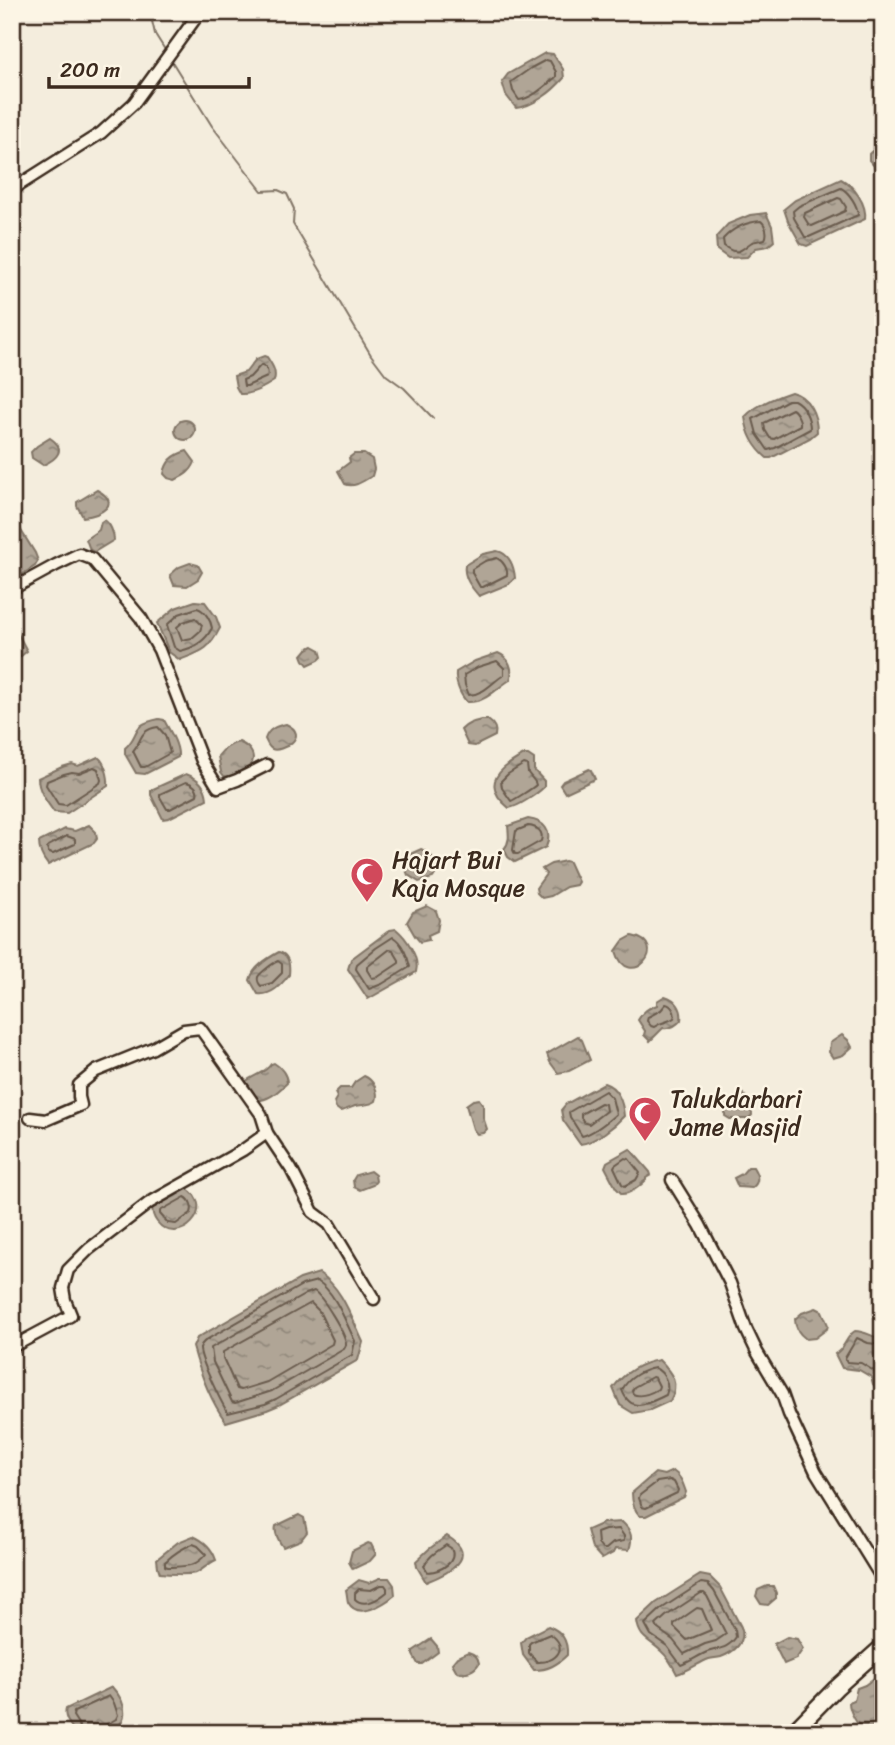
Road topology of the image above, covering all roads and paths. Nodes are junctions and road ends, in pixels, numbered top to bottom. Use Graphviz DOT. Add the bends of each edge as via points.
graph roads {
  1 [pos="200,12"];
  2 [pos="12,192"];
  3 [pos="12,589"];
  4 [pos="267,765"];
  5 [pos="30,1118"];
  6 [pos="267,1133"];
  7 [pos="672,1180"];
  8 [pos="374,1299"];
  9 [pos="12,1348"];
  10 [pos="883,1580"];
  11 [pos="883,1646"];
  12 [pos="792,1733"];
  1 -- 2 [label="street" via="134,103 100,133"];
  3 -- 4 [label="street" via="79,554 92,559 141,618 159,650 202,761 218,787"];
  5 -- 6 [label="street" via="46,1119 81,1105 79,1084 96,1071 184,1030 200,1028 261,1114"];
  6 -- 8 [label="street" via="313,1212 329,1224"];
  6 -- 9 [label="street" via="149,1203 89,1249 68,1270 64,1288 71,1317"];
  7 -- 10 [label="street" via="730,1283 746,1329 782,1394 816,1472"];
  11 -- 12 [label="highway"];
}
